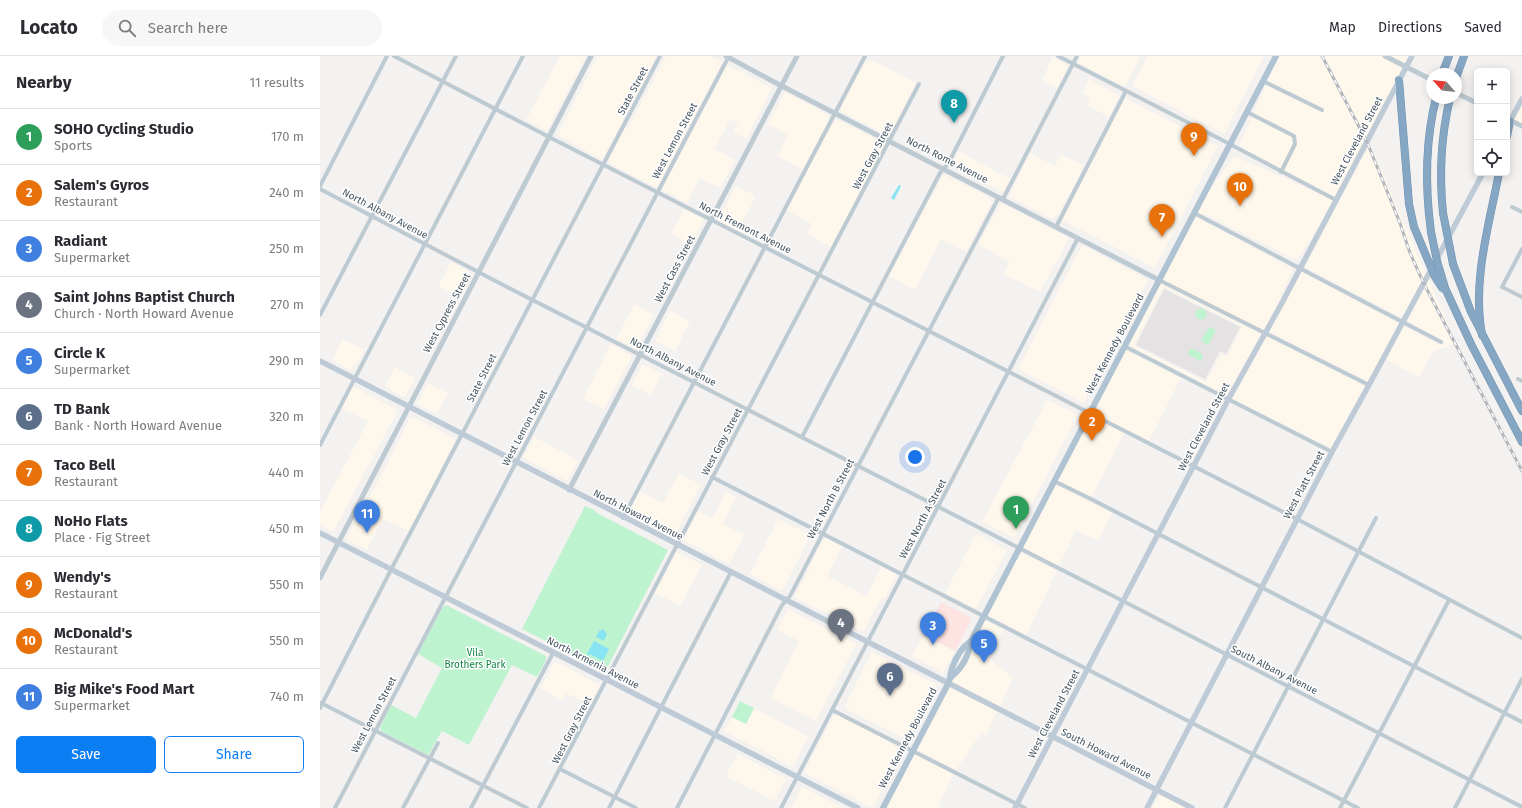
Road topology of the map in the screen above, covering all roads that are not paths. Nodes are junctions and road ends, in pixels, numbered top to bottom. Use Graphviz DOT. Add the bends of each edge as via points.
graph roads {
  1 [pos="387,56"];
  2 [pos="394,56"];
  3 [pos="456,56"];
  4 [pos="523,56"];
  5 [pos="591,56"];
  6 [pos="660,56"];
  7 [pos="728,56"];
  8 [pos="797,56"];
  9 [pos="865,56"];
  10 [pos="1003,56"];
  11 [pos="1058,56"];
  12 [pos="1077,56"];
  13 [pos="1276,56"];
  14 [pos="1385,56"];
  15 [pos="1412,56"];
  16 [pos="1448,56"];
  17 [pos="1464,56"];
  18 [pos="1074,64"];
  19 [pos="1406,67"];
  20 [pos="1444,68"];
  21 [pos="1460,68"];
  22 [pos="1426,77"];
  23 [pos="1399,80"];
  24 [pos="442,81"];
  25 [pos="1263,81"];
  26 [pos="919,84"];
  27 [pos="781,86"];
  28 [pos="1126,91"];
  29 [pos="1462,96"];
  30 [pos="1522,99"];
  31 [pos="1474,102"];
  32 [pos="1434,104"];
  33 [pos="1448,104"];
  34 [pos="496,109"];
  35 [pos="1322,110"];
  36 [pos="1247,112"];
  37 [pos="835,113"];
  38 [pos="1510,119"];
  39 [pos="1510,123"];
  40 [pos="1522,126"];
  41 [pos="549,137"];
  42 [pos="889,141"];
  43 [pos="1230,144"];
  44 [pos="603,164"];
  45 [pos="944,169"];
  46 [pos="1281,172"];
  47 [pos="1481,176"];
  48 [pos="1499,176"];
  49 [pos="320,186"];
  50 [pos="320,189"];
  51 [pos="657,192"];
  52 [pos="1001,198"];
  53 [pos="1336,200"];
  54 [pos="1512,207"];
  55 [pos="1522,212"];
  56 [pos="1194,213"];
  57 [pos="372,216"];
  58 [pos="711,220"];
  59 [pos="1056,227"];
  60 [pos="1078,238"];
  61 [pos="425,244"];
  62 [pos="765,248"];
  63 [pos="1522,249"];
  64 [pos="1300,268"];
  65 [pos="478,272"];
  66 [pos="819,275"];
  67 [pos="1160,280"];
  68 [pos="1446,291"];
  69 [pos="1522,297"];
  70 [pos="532,300"];
  71 [pos="872,303"];
  72 [pos="320,315"];
  73 [pos="1403,322"];
  74 [pos="587,328"];
  75 [pos="928,331"];
  76 [pos="1265,333"];
  77 [pos="1482,335"];
  78 [pos="1441,342"];
  79 [pos="1124,346"];
  80 [pos="640,355"];
  81 [pos="320,361"];
  82 [pos="1009,372"];
  83 [pos="354,379"];
  84 [pos="694,382"];
  85 [pos="1369,385"];
  86 [pos="1228,400"];
  87 [pos="408,407"];
  88 [pos="748,410"];
  89 [pos="1522,411"];
  90 [pos="1089,414"];
  91 [pos="462,435"];
  92 [pos="802,437"];
  93 [pos="1522,442"];
  94 [pos="320,445"];
  95 [pos="1332,452"];
  96 [pos="516,462"];
  97 [pos="858,466"];
  98 [pos="1193,466"];
  99 [pos="712,477"];
  100 [pos="1054,481"];
  101 [pos="569,490"];
  102 [pos="938,507"];
  103 [pos="623,518"];
  104 [pos="1376,518"];
  105 [pos="1297,519"];
  106 [pos="320,533"];
  107 [pos="822,533"];
  108 [pos="1158,534"];
  109 [pos="337,542"];
  110 [pos="677,545"];
  111 [pos="1019,549"];
  112 [pos="1359,553"];
  113 [pos="391,570"];
  114 [pos="731,572"];
  115 [pos="903,574"];
  116 [pos="320,578"];
  117 [pos="1261,587"];
  118 [pos="445,597"];
  119 [pos="786,600"];
  120 [pos="1449,600"];
  121 [pos="1123,601"];
  122 [pos="984,616"];
  123 [pos="1323,620"];
  124 [pos="1522,638"];
  125 [pos="868,642"];
  126 [pos="553,652"];
  127 [pos="1226,654"];
  128 [pos="1414,666"];
  129 [pos="1088,669"];
  130 [pos="606,680"];
  131 [pos="1522,680"];
  132 [pos="948,684"];
  133 [pos="1289,686"];
  134 [pos="321,704"];
  135 [pos="661,707"];
  136 [pos="832,710"];
  137 [pos="1505,713"];
  138 [pos="1192,722"];
  139 [pos="1522,722"];
  140 [pos="375,730"];
  141 [pos="1379,734"];
  142 [pos="714,735"];
  143 [pos="1052,736"];
  144 [pos="438,743"];
  145 [pos="913,751"];
  146 [pos="1254,754"];
  147 [pos="430,758"];
  148 [pos="560,769"];
  149 [pos="797,777"];
  150 [pos="1469,780"];
  151 [pos="483,785"];
  152 [pos="1156,790"];
  153 [pos="614,797"];
  154 [pos="1344,801"];
  155 [pos="1016,806"];
  156 [pos="1522,807"];
  157 [pos="335,808"];
  158 [pos="403,808"];
  159 [pos="471,808"];
  160 [pos="527,808"];
  161 [pos="539,808"];
  162 [pos="608,808"];
  163 [pos="636,808"];
  164 [pos="677,808"];
  165 [pos="781,808"];
  166 [pos="858,808"];
  167 [pos="883,808"];
  168 [pos="1025,808"];
  169 [pos="1147,808"];
  170 [pos="1192,808"];
  171 [pos="1225,808"];
  172 [pos="1340,808"];
  173 [pos="1358,808"];
  174 [pos="1455,808"];
  1 -- 49 [label="street"];
  2 -- 24 [label="street, North Fremont Avenue"];
  3 -- 24 [label="street"];
  4 -- 34 [label="street"];
  5 -- 41 [label="street, West Cypress Street"];
  6 -- 44 [label="street, State Street"];
  7 -- 27 [label="street, North Rome Avenue"];
  7 -- 51 [label="street, West Lemon Street"];
  8 -- 27 [label="street, West Cass Street"];
  9 -- 37 [label="street"];
  10 -- 45 [label="street"];
  11 -- 18 [label="street"];
  12 -- 18 [label="street, West North B Street"];
  13 -- 25 [label="main road, West Kennedy Boulevard"];
  14 -- 19 [label="street"];
  15 -- 19 [label="main road, West Cleveland Street"];
  16 -- 20 [label="highway"];
  17 -- 21 [label="highway"];
  18 -- 28 [label="street"];
  18 -- 52 [label="street, West North B Street"];
  19 -- 22 [label="street"];
  19 -- 23 [label="main road, West Cleveland Street"];
  23 -- 53 [label="main road, West Cleveland Street"];
  23 -- 68 [label="highway, bridge" via="1409,204 1414,227 1435,277"];
  24 -- 34 [label="street, North Fremont Avenue"];
  24 -- 57 [label="street"];
  25 -- 35 [label="street"];
  25 -- 36 [label="main road, West Kennedy Boulevard"];
  26 -- 42 [label="street, West Gray Street"];
  27 -- 37 [label="street, North Rome Avenue"];
  27 -- 58 [label="street, West Cass Street"];
  28 -- 43 [label="street"];
  28 -- 59 [label="street"];
  29 -- 31 [label="street"];
  30 -- 38 [label="main road"];
  32 -- 68 [label="highway, bridge" via="1426,165 1427,201 1437,261"];
  33 -- 77 [label="highway, bridge" via="1441,158 1443,213 1453,264"];
  34 -- 41 [label="street, North Fremont Avenue"];
  34 -- 61 [label="street"];
  36 -- 43 [label="main road, West Kennedy Boulevard"];
  36 -- 46 [label="street" via="1294,136 1295,144"];
  37 -- 42 [label="street, North Rome Avenue"];
  37 -- 62 [label="street"];
  39 -- 40 [label="street"];
  41 -- 44 [label="street, North Fremont Avenue"];
  41 -- 65 [label="street, West Cypress Street"];
  42 -- 45 [label="street, North Rome Avenue"];
  42 -- 66 [label="street, West Gray Street"];
  43 -- 46 [label="street"];
  43 -- 56 [label="main road, West Kennedy Boulevard"];
  44 -- 51 [label="street, North Fremont Avenue"];
  44 -- 70 [label="street, State Street"];
  45 -- 52 [label="street, North Rome Avenue"];
  45 -- 71 [label="street"];
  46 -- 53 [label="street"];
  47 -- 73 [label="main road, West Platt Street"];
  48 -- 77 [label="highway" via="1479,280 1478,307"];
  50 -- 57 [label="street, North Albany Avenue"];
  51 -- 58 [label="street, North Fremont Avenue"];
  51 -- 74 [label="street, West Lemon Street"];
  52 -- 59 [label="street, North Rome Avenue"];
  52 -- 75 [label="street, West North B Street"];
  53 -- 64 [label="main road, West Cleveland Street"];
  54 -- 55 [label="street"];
  56 -- 64 [label="street"];
  56 -- 67 [label="main road, West Kennedy Boulevard"];
  57 -- 61 [label="street, North Albany Avenue"];
  57 -- 72 [label="street"];
  58 -- 62 [label="street, North Fremont Avenue"];
  58 -- 80 [label="street, West Cass Street"];
  59 -- 60 [label="street, North Rome Avenue"];
  60 -- 67 [label="street, North Rome Avenue"];
  60 -- 82 [label="street, West North A Street"];
  61 -- 65 [label="street, North Albany Avenue"];
  61 -- 83 [label="street"];
  62 -- 66 [label="street, North Fremont Avenue"];
  62 -- 84 [label="street"];
  63 -- 69 [label="street" via="1502,287"];
  64 -- 73 [label="street"];
  64 -- 76 [label="main road, West Cleveland Street"];
  65 -- 70 [label="street, North Albany Avenue"];
  65 -- 87 [label="street, West Cypress Street"];
  66 -- 71 [label="street, North Fremont Avenue"];
  66 -- 88 [label="street, West Gray Street"];
  67 -- 76 [label="street"];
  67 -- 79 [label="main road, West Kennedy Boulevard"];
  68 -- 93 [label="highway"];
  70 -- 74 [label="street, North Albany Avenue"];
  70 -- 91 [label="street, State Street"];
  71 -- 75 [label="street, North Fremont Avenue"];
  71 -- 92 [label="street"];
  73 -- 78 [label="street"];
  73 -- 85 [label="main road, West Platt Street"];
  74 -- 80 [label="street, North Albany Avenue"];
  74 -- 96 [label="street, West Lemon Street"];
  75 -- 82 [label="street, North Fremont Avenue"];
  75 -- 97 [label="street, West North B Street"];
  76 -- 85 [label="street"];
  76 -- 86 [label="main road, West Cleveland Street"];
  77 -- 89 [label="highway"];
  79 -- 86 [label="street"];
  79 -- 90 [label="main road, West Kennedy Boulevard"];
  80 -- 84 [label="street, North Albany Avenue"];
  80 -- 101 [label="street, West Cass Street"];
  81 -- 83 [label="main road, North Howard Avenue"];
  82 -- 90 [label="street, North Fremont Avenue"];
  82 -- 102 [label="street, West North A Street"];
  83 -- 87 [label="main road, North Howard Avenue"];
  83 -- 94 [label="street"];
  84 -- 88 [label="street, North Albany Avenue"];
  84 -- 103 [label="street"];
  85 -- 95 [label="main road, West Platt Street"];
  86 -- 95 [label="street"];
  86 -- 98 [label="main road, West Cleveland Street"];
  87 -- 91 [label="main road, North Howard Avenue"];
  87 -- 109 [label="street, West Cypress Street"];
  88 -- 92 [label="street, North Albany Avenue"];
  88 -- 99 [label="street, West Gray Street"];
  90 -- 98 [label="street, North Fremont Avenue"];
  90 -- 100 [label="main road, West Kennedy Boulevard"];
  91 -- 96 [label="main road, North Howard Avenue"];
  91 -- 113 [label="street, State Street"];
  92 -- 97 [label="street, North Albany Avenue"];
  95 -- 105 [label="main road, West Platt Street"];
  96 -- 101 [label="main road, North Howard Avenue"];
  96 -- 118 [label="street, West Lemon Street"];
  97 -- 102 [label="street, North Albany Avenue"];
  97 -- 107 [label="street, West North B Street"];
  98 -- 105 [label="street, North Fremont Avenue"];
  98 -- 108 [label="main road, West Cleveland Street"];
  99 -- 107 [label="street"];
  99 -- 110 [label="street, West Gray Street"];
  100 -- 108 [label="street"];
  100 -- 111 [label="main road, West Kennedy Boulevard"];
  101 -- 103 [label="main road, North Howard Avenue"];
  102 -- 111 [label="street, North Albany Avenue"];
  102 -- 115 [label="street, West North A Street"];
  103 -- 110 [label="main road, North Howard Avenue"];
  104 -- 112 [label="street"];
  105 -- 112 [label="street, North Fremont Avenue"];
  105 -- 117 [label="main road, West Platt Street"];
  106 -- 109 [label="main road, North Armenia Avenue"];
  107 -- 115 [label="street"];
  107 -- 119 [label="street, West North B Street"];
  108 -- 117 [label="street"];
  108 -- 121 [label="main road, West Cleveland Street"];
  109 -- 113 [label="main road, North Armenia Avenue"];
  109 -- 116 [label="street, West Cypress Street"];
  110 -- 114 [label="main road, North Howard Avenue"];
  110 -- 130 [label="street, West Gray Street"];
  111 -- 121 [label="street, South Albany Avenue"];
  111 -- 122 [label="main road, West Kennedy Boulevard"];
  112 -- 120 [label="street, North Fremont Avenue"];
  112 -- 123 [label="street"];
  113 -- 118 [label="main road, North Armenia Avenue"];
  113 -- 134 [label="street, State Street"];
  114 -- 119 [label="main road, North Howard Avenue"];
  114 -- 135 [label="street"];
  115 -- 122 [label="street"];
  115 -- 125 [label="street, West North A Street"];
  117 -- 123 [label="street"];
  117 -- 127 [label="main road, West Platt Street"];
  118 -- 126 [label="main road, North Armenia Avenue"];
  118 -- 140 [label="street, West Lemon Street"];
  119 -- 125 [label="main road, North Howard Avenue"];
  119 -- 142 [label="street, West North B Street"];
  120 -- 124 [label="street, North Fremont Avenue"];
  120 -- 128 [label="street"];
  121 -- 127 [label="street, South Albany Avenue"];
  121 -- 129 [label="main road, West Cleveland Street"];
  122 -- 129 [label="street"];
  122 -- 132 [label="main road, West Kennedy Boulevard" via="959,671 951,677"];
  123 -- 128 [label="street"];
  123 -- 133 [label="street"];
  125 -- 132 [label="main road, North Howard Avenue"];
  125 -- 136 [label="street, West North A Street"];
  126 -- 130 [label="main road, North Armenia Avenue"];
  126 -- 151 [label="street"];
  127 -- 133 [label="street, South Albany Avenue"];
  127 -- 138 [label="main road, West Platt Street"];
  128 -- 137 [label="street"];
  128 -- 141 [label="street"];
  129 -- 138 [label="street"];
  129 -- 143 [label="main road, West Cleveland Street"];
  130 -- 135 [label="main road, North Armenia Avenue"];
  130 -- 148 [label="street, West Gray Street"];
  131 -- 137 [label="street"];
  132 -- 143 [label="main road, South Howard Avenue"];
  132 -- 145 [label="main road, West Kennedy Boulevard"];
  133 -- 141 [label="street, South Albany Avenue"];
  133 -- 146 [label="street"];
  134 -- 140 [label="street"];
  135 -- 142 [label="main road, North Armenia Avenue"];
  135 -- 153 [label="street"];
  136 -- 145 [label="street"];
  136 -- 149 [label="street, West North A Street"];
  137 -- 139 [label="street"];
  137 -- 150 [label="street"];
  138 -- 146 [label="street"];
  138 -- 152 [label="main road, West Platt Street"];
  140 -- 147 [label="street"];
  140 -- 157 [label="street, West Lemon Street"];
  141 -- 150 [label="street, South Albany Avenue"];
  141 -- 154 [label="street"];
  142 -- 149 [label="main road, North Armenia Avenue"];
  142 -- 164 [label="street, West North B Street"];
  143 -- 152 [label="main road, South Howard Avenue"];
  143 -- 155 [label="main road, West Cleveland Street"];
  144 -- 147 [label="street"];
  145 -- 155 [label="street"];
  145 -- 167 [label="main road, West Kennedy Boulevard"];
  146 -- 154 [label="street"];
  146 -- 171 [label="street"];
  147 -- 151 [label="street"];
  147 -- 158 [label="street"];
  148 -- 153 [label="street"];
  148 -- 161 [label="street, West Gray Street"];
  149 -- 165 [label="street, West North A Street"];
  149 -- 166 [label="main road, North Armenia Avenue"];
  150 -- 156 [label="street, South Albany Avenue"];
  150 -- 174 [label="street"];
  151 -- 159 [label="street"];
  151 -- 160 [label="street"];
  152 -- 169 [label="main road, West Platt Street"];
  152 -- 170 [label="main road, South Howard Avenue"];
  153 -- 162 [label="street"];
  153 -- 163 [label="street"];
  154 -- 172 [label="street"];
  154 -- 173 [label="street"];
  155 -- 168 [label="street"];
}
